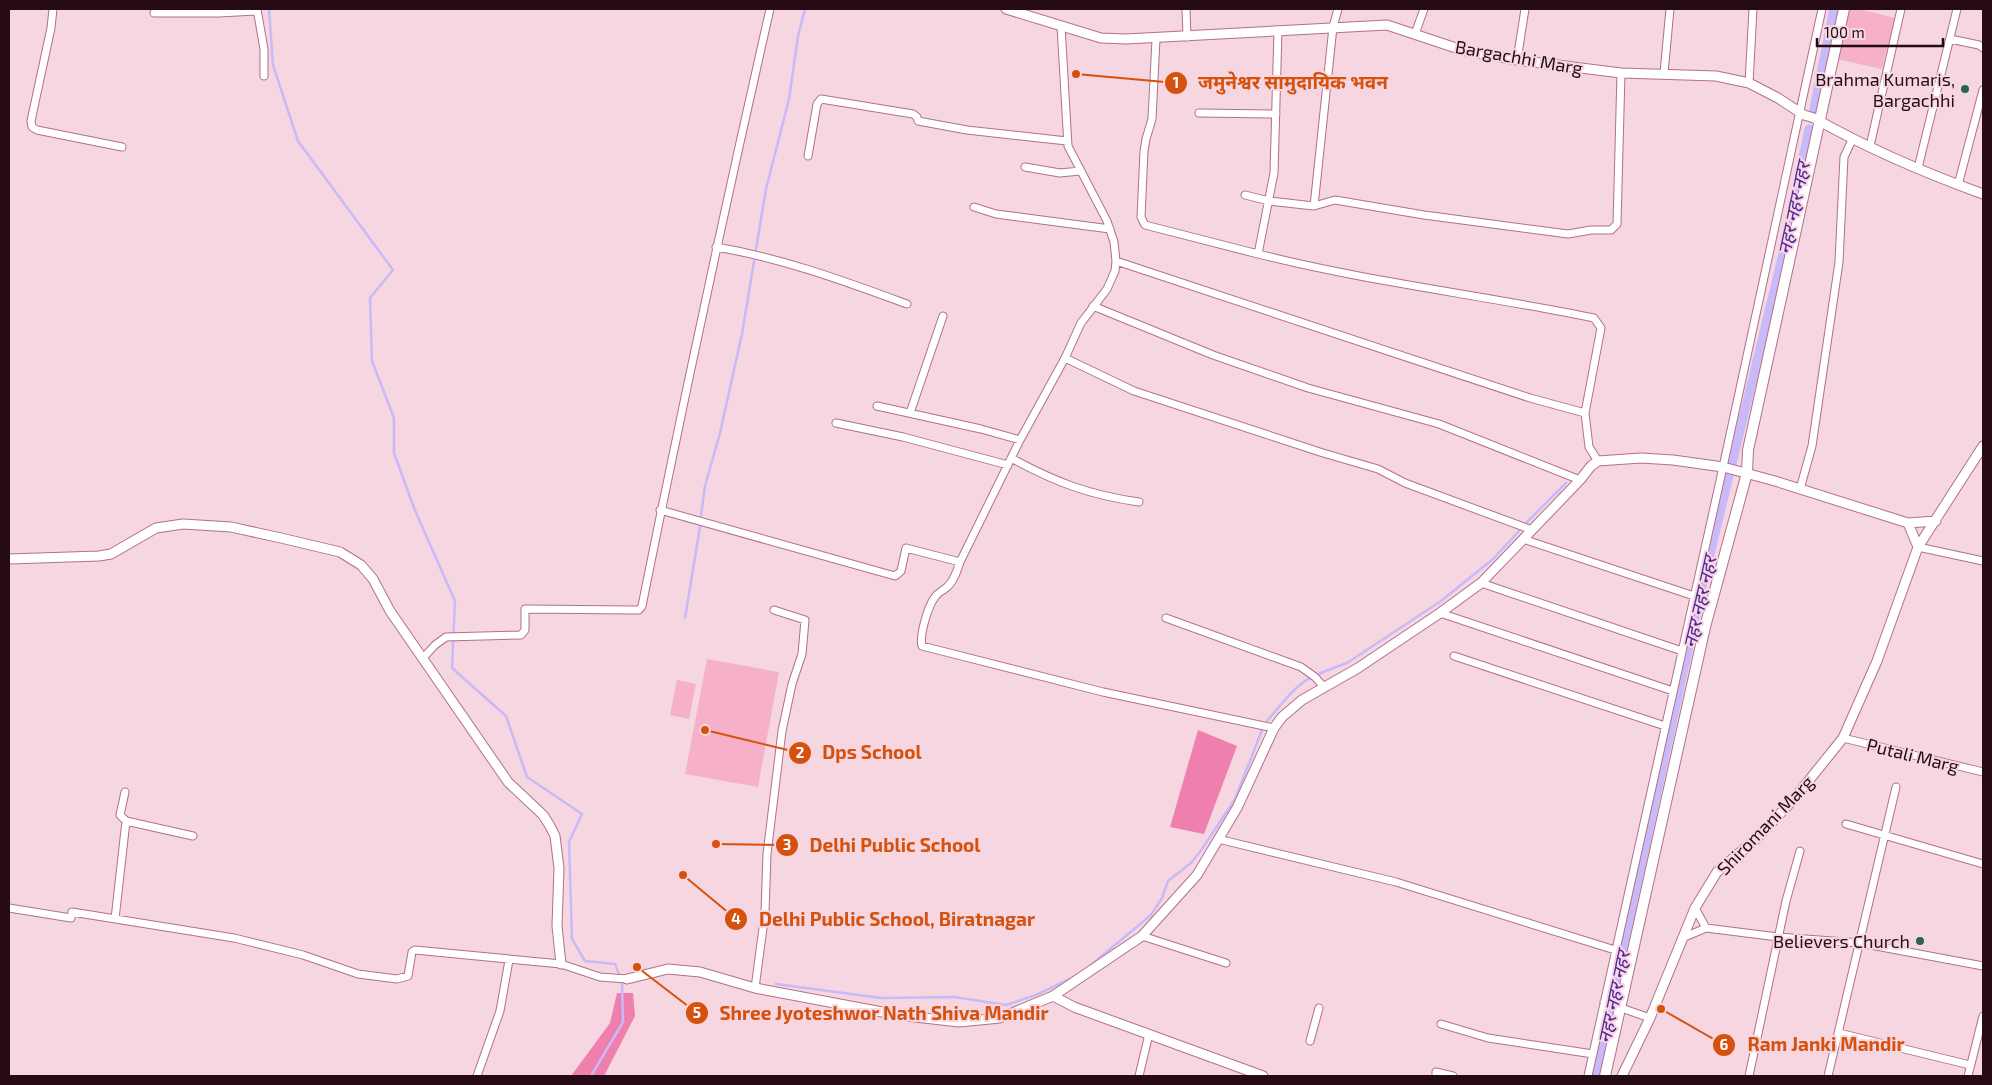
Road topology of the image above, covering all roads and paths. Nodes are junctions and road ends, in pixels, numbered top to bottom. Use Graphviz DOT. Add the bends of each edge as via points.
graph roads {
  1 [pos="53,9"];
  2 [pos="770,9"];
  3 [pos="1006,9"];
  4 [pos="1186,9"];
  5 [pos="1338,9"];
  6 [pos="1424,9"];
  7 [pos="1525,9"];
  8 [pos="1670,9"];
  9 [pos="1753,9"];
  10 [pos="1822,9"];
  11 [pos="1844,9"];
  12 [pos="1901,9"];
  13 [pos="1957,9"];
  14 [pos="257,10"];
  15 [pos="154,13"];
  16 [pos="1061,26"];
  17 [pos="1333,27"];
  18 [pos="1278,30"];
  19 [pos="1416,34"];
  20 [pos="1186,37"];
  21 [pos="1156,39"];
  22 [pos="1950,39"];
  23 [pos="1983,48"];
  24 [pos="1517,60"];
  25 [pos="1621,73"];
  26 [pos="1664,73"];
  27 [pos="264,76"];
  28 [pos="1749,83"];
  29 [pos="1983,90"];
  30 [pos="1199,113"];
  31 [pos="1802,113"];
  32 [pos="1276,114"];
  33 [pos="1817,119"];
  34 [pos="1853,138"];
  35 [pos="1067,141"];
  36 [pos="122,146"];
  37 [pos="1870,146"];
  38 [pos="808,156"];
  39 [pos="1025,167"];
  40 [pos="1918,168"];
  41 [pos="1080,171"];
  42 [pos="1958,185"];
  43 [pos="1983,194"];
  44 [pos="1245,195"];
  45 [pos="1269,201"];
  46 [pos="1314,206"];
  47 [pos="974,207"];
  48 [pos="1110,230"];
  49 [pos="716,247"];
  50 [pos="1258,254"];
  51 [pos="1116,261"];
  52 [pos="907,304"];
  53 [pos="1094,306"];
  54 [pos="943,316"];
  55 [pos="1065,358"];
  56 [pos="877,406"];
  57 [pos="910,413"];
  58 [pos="1585,413"];
  59 [pos="836,423"];
  60 [pos="1020,440"];
  61 [pos="1983,446"];
  62 [pos="1598,460"];
  63 [pos="1010,462"];
  64 [pos="1725,468"];
  65 [pos="1742,472"];
  66 [pos="1580,480"];
  67 [pos="1800,489"];
  68 [pos="1138,502"];
  69 [pos="660,510"];
  70 [pos="1936,521"];
  71 [pos="1908,523"];
  72 [pos="1532,530"];
  73 [pos="1523,539"];
  74 [pos="1918,547"];
  75 [pos="9,559"];
  76 [pos="1983,561"];
  77 [pos="960,562"];
  78 [pos="1481,583"];
  79 [pos="1694,596"];
  80 [pos="774,610"];
  81 [pos="1440,613"];
  82 [pos="1166,618"];
  83 [pos="1682,651"];
  84 [pos="1454,656"];
  85 [pos="424,658"];
  86 [pos="1324,687"];
  87 [pos="1673,691"];
  88 [pos="1665,726"];
  89 [pos="1274,728"];
  90 [pos="1842,738"];
  91 [pos="1983,772"];
  92 [pos="1896,787"];
  93 [pos="125,792"];
  94 [pos="126,821"];
  95 [pos="1846,824"];
  96 [pos="193,836"];
  97 [pos="1883,836"];
  98 [pos="1218,839"];
  99 [pos="1800,851"];
  100 [pos="1983,864"];
  101 [pos="9,908"];
  102 [pos="1694,908"];
  103 [pos="115,919"];
  104 [pos="1706,928"];
  105 [pos="1142,936"];
  106 [pos="1778,937"];
  107 [pos="1682,938"];
  108 [pos="1860,943"];
  109 [pos="1615,950"];
  110 [pos="509,960"];
  111 [pos="1226,963"];
  112 [pos="562,964"];
  113 [pos="1983,966"];
  114 [pos="627,979"];
  115 [pos="754,988"];
  116 [pos="1053,996"];
  117 [pos="1604,1002"];
  118 [pos="1319,1008"];
  119 [pos="1620,1008"];
  120 [pos="1983,1016"];
  121 [pos="1650,1018"];
  122 [pos="1441,1024"];
  123 [pos="1838,1033"];
  124 [pos="1149,1034"];
  125 [pos="1981,1034"];
  126 [pos="1310,1041"];
  127 [pos="1592,1054"];
  128 [pos="1970,1065"];
  129 [pos="477,1076"];
  130 [pos="1139,1076"];
  131 [pos="1263,1076"];
  132 [pos="1436,1076"];
  133 [pos="1453,1076"];
  134 [pos="1588,1076"];
  135 [pos="1605,1076"];
  136 [pos="1622,1076"];
  137 [pos="1749,1076"];
  138 [pos="1828,1076"];
  139 [pos="1968,1076"];
  1 -- 36 [label="street" via="30,121 32,126 37,130"];
  2 -- 49 [label="street"];
  3 -- 16 [label="street, Bargachhi Marg"];
  4 -- 20 [label="street"];
  5 -- 17 [label="street"];
  6 -- 19 [label="street"];
  7 -- 24 [label="street"];
  8 -- 26 [label="street"];
  9 -- 28 [label="street"];
  10 -- 31 [label="street"];
  11 -- 33 [label="main road"];
  12 -- 37 [label="street"];
  13 -- 22 [label="street"];
  14 -- 15 [label="street"];
  14 -- 27 [label="street" via="264,49"];
  16 -- 21 [label="street, Bargachhi Marg" via="1101,38"];
  16 -- 35 [label="street"];
  17 -- 18 [label="street, Bargachhi Marg"];
  17 -- 19 [label="street, Bargachhi Marg" via="1387,25"];
  17 -- 46 [label="street"];
  18 -- 20 [label="street, Bargachhi Marg"];
  18 -- 32 [label="street"];
  19 -- 24 [label="street, Bargachhi Marg" via="1462,50"];
  20 -- 21 [label="street, Bargachhi Marg"];
  21 -- 50 [label="street" via="1152,119 1144,151 1141,217 1145,225"];
  22 -- 23 [label="street"];
  22 -- 40 [label="street"];
  24 -- 25 [label="street, Bargachhi Marg"];
  25 -- 26 [label="street, Bargachhi Marg"];
  25 -- 46 [label="street" via="1617,224 1614,229 1568,234 1335,200"];
  26 -- 28 [label="street, Bargachhi Marg" via="1716,76"];
  28 -- 31 [label="street, Bargachhi Marg"];
  29 -- 42 [label="street"];
  30 -- 32 [label="street"];
  31 -- 33 [label="street, Bargachhi Marg"];
  31 -- 64 [label="street"];
  32 -- 45 [label="street" via="1274,173"];
  33 -- 34 [label="street, Bargachhi Marg"];
  33 -- 65 [label="main road"];
  34 -- 37 [label="street, Bargachhi Marg"];
  34 -- 67 [label="street" via="1844,157 1839,262 1812,446"];
  35 -- 38 [label="street" via="946,127 918,121 913,114 821,99 817,104"];
  35 -- 41 [label="street"];
  37 -- 40 [label="street, Bargachhi Marg"];
  39 -- 41 [label="street" via="1060,173"];
  40 -- 42 [label="street, Bargachhi Marg"];
  41 -- 48 [label="street"];
  42 -- 43 [label="street, Bargachhi Marg"];
  44 -- 45 [label="street"];
  45 -- 46 [label="street"];
  45 -- 50 [label="street"];
  47 -- 48 [label="street" via="996,214"];
  48 -- 51 [label="street"];
  49 -- 52 [label="street" via="768,257"];
  49 -- 69 [label="street"];
  50 -- 58 [label="street" via="1342,273 1594,318 1601,328"];
  51 -- 53 [label="street" via="1111,281"];
  51 -- 58 [label="street" via="1530,398"];
  53 -- 55 [label="street" via="1081,323"];
  53 -- 66 [label="street" via="1213,355 1308,388 1439,424"];
  54 -- 57 [label="street"];
  55 -- 60 [label="street"];
  55 -- 72 [label="street" via="1134,391 1378,469 1405,483"];
  56 -- 57 [label="street"];
  57 -- 60 [label="street"];
  58 -- 62 [label="street" via="1589,447"];
  59 -- 63 [label="street"];
  60 -- 63 [label="street"];
  61 -- 70 [label="street, Shiromani Marg"];
  62 -- 64 [label="street" via="1673,460"];
  62 -- 66 [label="street"];
  63 -- 68 [label="street" via="1090,493"];
  63 -- 77 [label="street"];
  64 -- 65 [label="street"];
  64 -- 79 [label="street"];
  65 -- 67 [label="street"];
  65 -- 119 [label="main road"];
  66 -- 72 [label="street"];
  67 -- 71 [label="street"];
  69 -- 77 [label="street" via="895,576 901,571 906,548"];
  69 -- 85 [label="street" via="639,610 525,609 522,635 446,637"];
  70 -- 71 [label="street"];
  70 -- 74 [label="street, Shiromani Marg"];
  71 -- 74 [label="street"];
  72 -- 73 [label="street"];
  73 -- 78 [label="street"];
  73 -- 79 [label="street"];
  74 -- 76 [label="street"];
  74 -- 90 [label="street, Shiromani Marg" via="1877,661"];
  75 -- 85 [label="street" via="111,554 156,528 183,524 231,527 332,550 361,565 373,579 390,611"];
  77 -- 89 [label="street" via="953,580 933,600 920,638 922,646 1103,692"];
  78 -- 81 [label="street"];
  78 -- 83 [label="street"];
  79 -- 83 [label="street"];
  80 -- 115 [label="street" via="805,620 802,654 782,730 767,854 765,913"];
  81 -- 86 [label="street"];
  81 -- 87 [label="street"];
  82 -- 86 [label="street" via="1301,667"];
  83 -- 87 [label="street"];
  84 -- 88 [label="street"];
  85 -- 112 [label="street" via="508,782 543,815 555,836 560,868 557,926"];
  86 -- 89 [label="street" via="1302,700"];
  87 -- 88 [label="street"];
  88 -- 109 [label="street"];
  89 -- 98 [label="street" via="1237,808"];
  90 -- 91 [label="street, Putali Marg"];
  90 -- 102 [label="street, Shiromani Marg" via="1794,799 1756,839 1717,872"];
  92 -- 97 [label="street"];
  93 -- 94 [label="street" via="120,815"];
  94 -- 96 [label="street"];
  94 -- 103 [label="street"];
  95 -- 97 [label="street"];
  97 -- 100 [label="street"];
  97 -- 108 [label="street"];
  98 -- 105 [label="street" via="1197,875"];
  98 -- 109 [label="street" via="1396,882"];
  99 -- 106 [label="street"];
  101 -- 103 [label="street" via="71,918 72,912"];
  102 -- 104 [label="street"];
  102 -- 107 [label="street, Shiromani Marg"];
  103 -- 110 [label="street" via="234,938 303,955 358,974 397,979 408,976 415,950"];
  104 -- 106 [label="street"];
  104 -- 107 [label="street"];
  105 -- 111 [label="street"];
  105 -- 116 [label="street"];
  106 -- 108 [label="street"];
  106 -- 137 [label="street"];
  107 -- 121 [label="street, Shiromani Marg"];
  108 -- 113 [label="street"];
  108 -- 123 [label="street"];
  109 -- 117 [label="street"];
  110 -- 112 [label="street"];
  110 -- 129 [label="street" via="500,1012"];
  112 -- 114 [label="street" via="592,976"];
  114 -- 115 [label="street" via="668,969 700,972"];
  115 -- 116 [label="street" via="898,1015 959,1022 1000,1018"];
  116 -- 124 [label="street"];
  117 -- 119 [label="street"];
  117 -- 127 [label="street"];
  118 -- 126 [label="street"];
  119 -- 121 [label="street"];
  119 -- 135 [label="main road"];
  120 -- 125 [label="street"];
  121 -- 136 [label="street, Shiromani Marg"];
  122 -- 127 [label="street" via="1488,1038"];
  123 -- 128 [label="street"];
  123 -- 138 [label="street"];
  124 -- 130 [label="street"];
  124 -- 131 [label="street"];
  125 -- 128 [label="street"];
  127 -- 134 [label="street"];
  128 -- 139 [label="street"];
  132 -- 133 [label="street" via="1436,1072"];
}
